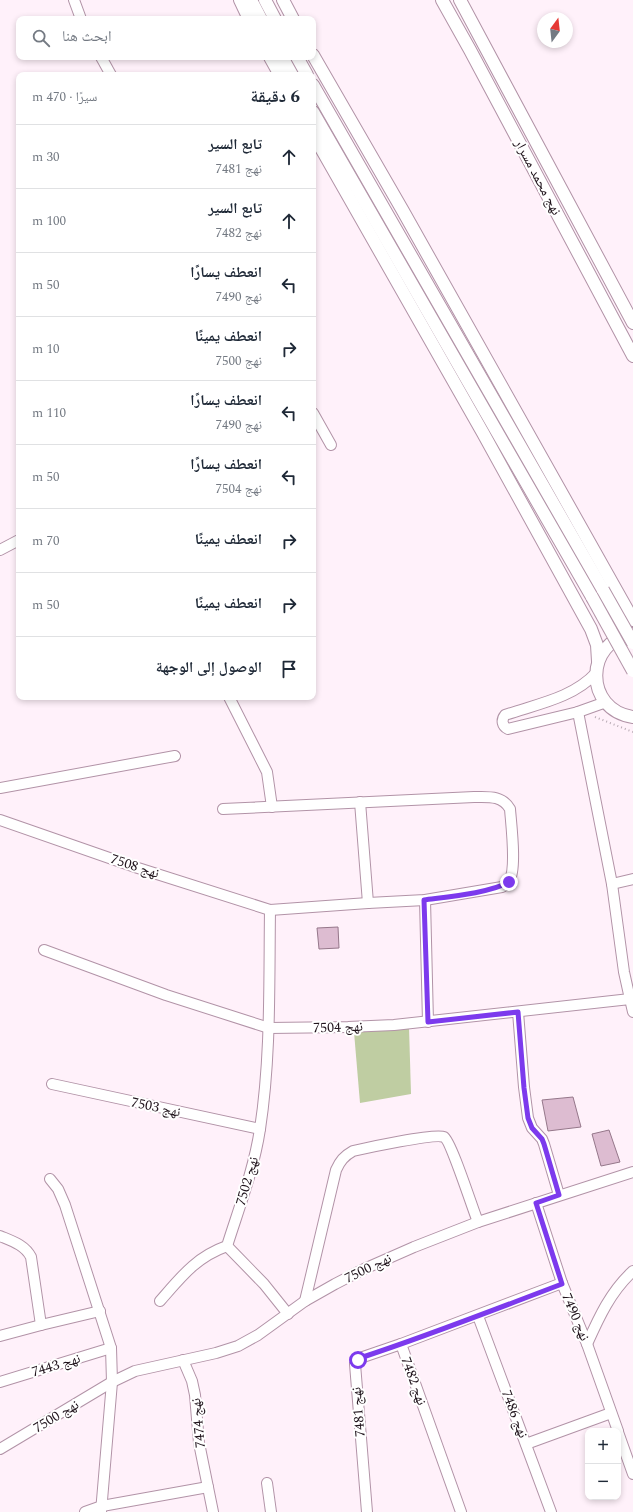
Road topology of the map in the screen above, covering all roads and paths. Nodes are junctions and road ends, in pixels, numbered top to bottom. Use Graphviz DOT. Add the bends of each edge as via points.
graph roads {
  1 [pos="74,0"];
  2 [pos="240,0"];
  3 [pos="251,0"];
  4 [pos="265,0"];
  5 [pos="283,0"];
  6 [pos="442,0"];
  7 [pos="460,0"];
  8 [pos="80,16"];
  9 [pos="248,16"];
  10 [pos="259,16"];
  11 [pos="273,16"];
  12 [pos="291,16"];
  13 [pos="483,43"];
  14 [pos="470,50"];
  15 [pos="103,60"];
  16 [pos="272,60"];
  17 [pos="284,60"];
  18 [pos="299,60"];
  19 [pos="316,60"];
  20 [pos="109,72"];
  21 [pos="278,72"];
  22 [pos="290,72"];
  23 [pos="305,72"];
  24 [pos="316,90"];
  25 [pos="316,117"];
  26 [pos="316,139"];
  27 [pos="633,323"];
  28 [pos="633,356"];
  29 [pos="316,418"];
  30 [pos="332,446"];
  31 [pos="16,542"];
  32 [pos="0,550"];
  33 [pos="633,620"];
  34 [pos="633,634"];
  35 [pos="633,643"];
  36 [pos="597,667"];
  37 [pos="633,671"];
  38 [pos="231,700"];
  39 [pos="606,702"];
  40 [pos="578,712"];
  41 [pos="632,718"];
  42 [pos="175,756"];
  43 [pos="0,788"];
  44 [pos="360,802"];
  45 [pos="272,807"];
  46 [pos="223,809"];
  47 [pos="0,820"];
  48 [pos="633,879"];
  49 [pos="612,884"];
  50 [pos="424,900"];
  51 [pos="368,903"];
  52 [pos="270,910"];
  53 [pos="44,950"];
  54 [pos="629,971"];
  55 [pos="630,999"];
  56 [pos="518,1012"];
  57 [pos="633,1012"];
  58 [pos="428,1022"];
  59 [pos="269,1028"];
  60 [pos="52,1084"];
  61 [pos="260,1130"];
  62 [pos="633,1172"];
  63 [pos="50,1179"];
  64 [pos="559,1195"];
  65 [pos="536,1203"];
  66 [pos="478,1222"];
  67 [pos="0,1236"];
  68 [pos="227,1246"];
  69 [pos="633,1271"];
  70 [pos="562,1284"];
  71 [pos="160,1301"];
  72 [pos="305,1301"];
  73 [pos="100,1312"];
  74 [pos="288,1314"];
  75 [pos="478,1316"];
  76 [pos="41,1325"];
  77 [pos="0,1336"];
  78 [pos="401,1344"];
  79 [pos="587,1344"];
  80 [pos="111,1348"];
  81 [pos="183,1360"];
  82 [pos="0,1382"];
  83 [pos="112,1382"];
  84 [pos="611,1413"];
  85 [pos="617,1428"];
  86 [pos="621,1440"];
  87 [pos="526,1444"];
  88 [pos="0,1449"];
  89 [pos="633,1474"];
  90 [pos="267,1483"];
  91 [pos="208,1487"];
  92 [pos="102,1509"];
  93 [pos="85,1512"];
  94 [pos="213,1512"];
  95 [pos="271,1512"];
  96 [pos="367,1512"];
  97 [pos="461,1512"];
  98 [pos="551,1512"];
  1 -- 8 [label="street"];
  2 -- 9 [label="street"];
  3 -- 10 [label="street"];
  4 -- 11 [label="street"];
  5 -- 12 [label="street"];
  6 -- 14 [label="street, نهج محمد مسرار"];
  7 -- 13 [label="street, نهج محمد مسرار"];
  13 -- 14 [label="street"];
  13 -- 27 [label="street, نهج محمد مسرار"];
  14 -- 28 [label="street, نهج محمد مسرار"];
  15 -- 20 [label="street"];
  16 -- 21 [label="street"];
  17 -- 22 [label="street"];
  18 -- 23 [label="street"];
  19 -- 33 [label="street"];
  24 -- 35 [label="street, bridge"];
  25 -- 37 [label="street, bridge"];
  26 -- 36 [label="street" via="592,629 597,645"];
  29 -- 30 [label="street"];
  31 -- 32 [label="street"];
  34 -- 36 [label="street" via="622,636 610,644"];
  36 -- 39 [label="street" via="598,689"];
  36 -- 40 [label="street" via="581,687 566,695 505,714 503,722 508,729"];
  38 -- 45 [label="street" via="267,772"];
  39 -- 40 [label="street"];
  39 -- 41 [label="street" via="617,712"];
  40 -- 49 [label="street"];
  42 -- 43 [label="street"];
  44 -- 45 [label="street"];
  44 -- 50 [label="street" via="490,797 500,798 507,803 510,808 513,859 509,882 490,890"];
  44 -- 51 [label="street"];
  45 -- 46 [label="street"];
  47 -- 52 [label="street, نهج 7508"];
  48 -- 49 [label="street"];
  49 -- 54 [label="street"];
  50 -- 51 [label="street"];
  50 -- 58 [label="street"];
  51 -- 52 [label="street"];
  52 -- 59 [label="street, نهج 7502"];
  53 -- 59 [label="street, نهج 7504" via="166,995"];
  54 -- 55 [label="street"];
  55 -- 56 [label="street, نهج 7504"];
  55 -- 57 [label="street"];
  56 -- 58 [label="street, نهج 7504"];
  56 -- 64 [label="street" via="528,1118 532,1128 542,1139"];
  58 -- 59 [label="street, نهج 7504"];
  59 -- 61 [label="street, نهج 7502"];
  60 -- 61 [label="street, نهج 7503"];
  61 -- 68 [label="street, نهج 7502"];
  62 -- 64 [label="street, نهج 7500"];
  63 -- 73 [label="street" via="65,1205"];
  64 -- 65 [label="street, نهج 7500"];
  65 -- 66 [label="street, نهج 7500"];
  65 -- 70 [label="street, نهج 7490"];
  66 -- 72 [label="street, نهج 7500" via="364,1269"];
  66 -- 72 [label="street" via="453,1153 444,1138 430,1137 353,1151 341,1160 336,1170"];
  67 -- 76 [label="street" via="21,1246 31,1257"];
  68 -- 71 [label="street" via="199,1260"];
  68 -- 74 [label="street" via="264,1284"];
  69 -- 79 [label="street" via="603,1309"];
  70 -- 75 [label="street, نهج 7482"];
  70 -- 79 [label="street, نهج 7490"];
  72 -- 74 [label="street, نهج 7500"];
  73 -- 76 [label="street"];
  73 -- 80 [label="street"];
  74 -- 81 [label="street, نهج 7500" via="238,1346"];
  75 -- 78 [label="street, نهج 7482"];
  75 -- 87 [label="street, نهج 7486"];
  76 -- 77 [label="street"];
  78 -- 96 [label="street, نهج 7481" via="363,1357 355,1364"];
  78 -- 97 [label="street, نهج 7482"];
  79 -- 84 [label="street, نهج 7490"];
  80 -- 82 [label="street, نهج 7443"];
  80 -- 83 [label="street"];
  81 -- 83 [label="street, نهج 7500" via="144,1368"];
  81 -- 91 [label="street, نهج 7474" via="196,1395 199,1443"];
  83 -- 88 [label="street, نهج 7500"];
  83 -- 92 [label="street"];
  84 -- 85 [label="street, نهج 7490"];
  84 -- 87 [label="street"];
  86 -- 89 [label="street, نهج 7490"];
  87 -- 98 [label="street, نهج 7486"];
  90 -- 95 [label="street"];
  91 -- 92 [label="street"];
  91 -- 94 [label="street, نهج 7474"];
  92 -- 93 [label="street"];
}
